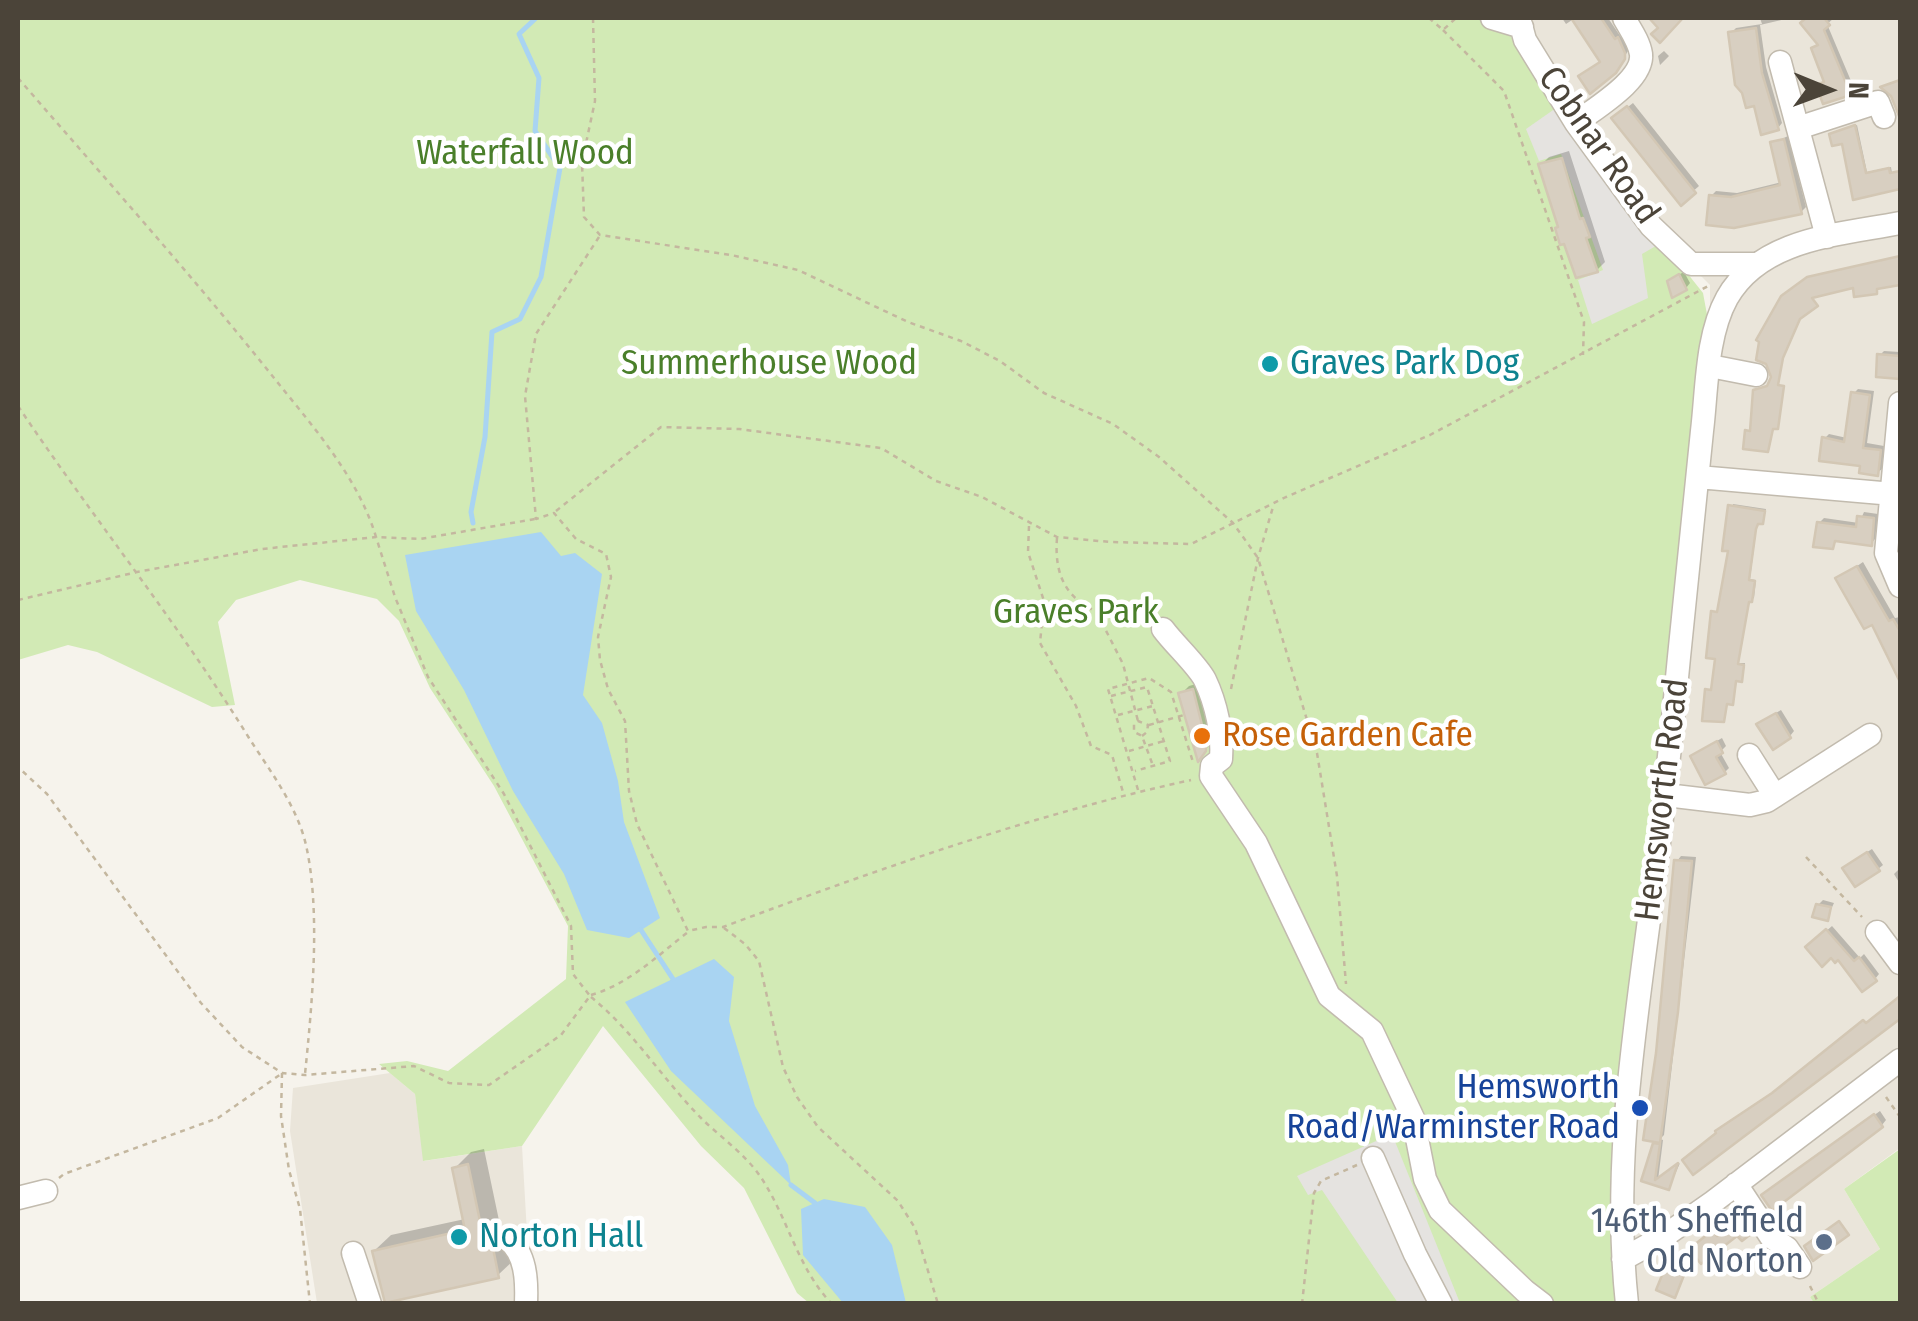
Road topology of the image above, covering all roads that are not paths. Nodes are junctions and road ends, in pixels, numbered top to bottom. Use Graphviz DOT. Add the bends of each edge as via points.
graph roads {
  1 [pos="1492,18"];
  2 [pos="1624,18"];
  3 [pos="1520,22"];
  4 [pos="1780,62"];
  5 [pos="1884,116"];
  6 [pos="1576,122"];
  7 [pos="1798,128"];
  8 [pos="1900,223"];
  9 [pos="1827,237"];
  10 [pos="1692,264"];
  11 [pos="1754,264"];
  12 [pos="1719,292"];
  13 [pos="1710,366"];
  14 [pos="1756,375"];
  15 [pos="1900,403"];
  16 [pos="1698,478"];
  17 [pos="1893,494"];
  18 [pos="1900,586"];
  19 [pos="1164,629"];
  20 [pos="1870,735"];
  21 [pos="1749,755"];
  22 [pos="1666,795"];
  23 [pos="1775,796"];
  24 [pos="1877,932"];
  25 [pos="1900,963"];
  26 [pos="1900,1060"];
  27 [pos="1373,1158"];
  28 [pos="1736,1184"];
  29 [pos="46,1191"];
  30 [pos="18,1198"];
  31 [pos="507,1239"];
  32 [pos="353,1252"];
  33 [pos="1623,1258"];
  34 [pos="1800,1267"];
  35 [pos="370,1304"];
  36 [pos="526,1304"];
  37 [pos="1441,1304"];
  38 [pos="1542,1304"];
  39 [pos="1627,1304"];
  1 -- 3 [label="street"];
  2 -- 6 [label="street" via="1641,54 1640,68"];
  3 -- 6 [label="street, Cobnar Road"];
  4 -- 7 [label="street"];
  5 -- 7 [label="street" via="1878,102"];
  6 -- 10 [label="street, Cobnar Road" via="1648,228"];
  7 -- 9 [label="street"];
  8 -- 9 [label="street"];
  9 -- 11 [label="street"];
  10 -- 11 [label="street"];
  10 -- 12 [label="street, Cobnar Road"];
  11 -- 12 [label="street"];
  12 -- 13 [label="street, Hemsworth Road"];
  13 -- 14 [label="street"];
  13 -- 16 [label="street, Hemsworth Road"];
  15 -- 17 [label="street"];
  16 -- 17 [label="street"];
  16 -- 22 [label="street, Hemsworth Road"];
  17 -- 18 [label="street" via="1886,553"];
  19 -- 38 [label="street" via="1204,678 1223,740 1212,771 1256,843 1329,996 1372,1031 1412,1118 1425,1179 1440,1210"];
  20 -- 23 [label="street"];
  21 -- 23 [label="street"];
  22 -- 23 [label="street" via="1750,805"];
  22 -- 33 [label="street, Hemsworth Road" via="1626,1107"];
  24 -- 25 [label="street"];
  26 -- 28 [label="street"];
  27 -- 37 [label="street"];
  28 -- 33 [label="street" via="1664,1238"];
  28 -- 34 [label="street" via="1770,1237"];
  29 -- 30 [label="street"];
  31 -- 36 [label="street" via="523,1262"];
  32 -- 35 [label="street"];
  33 -- 39 [label="street, Hemsworth Road"];
}
